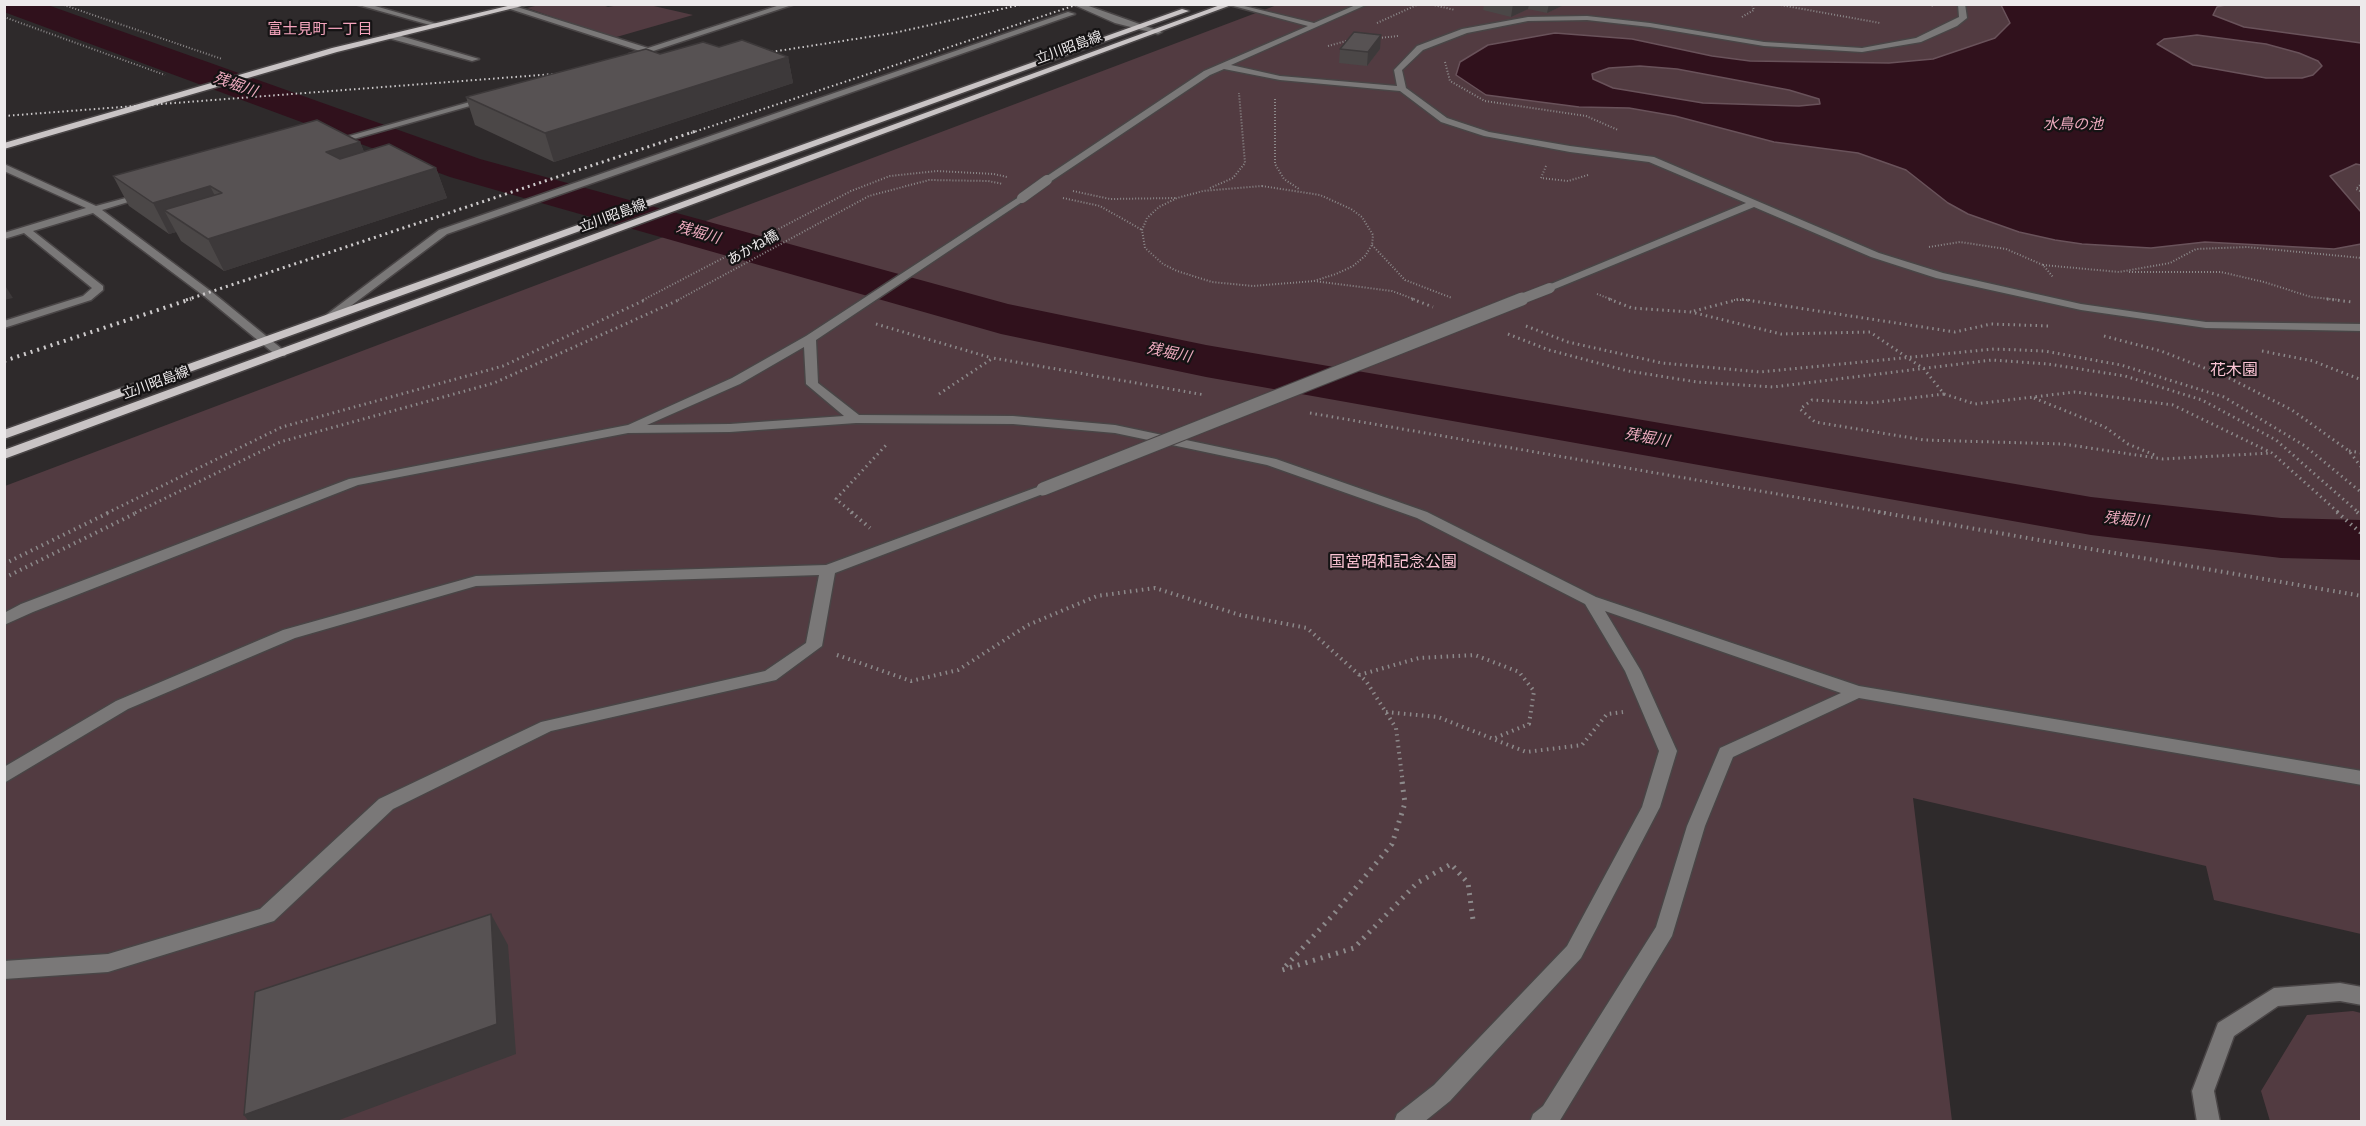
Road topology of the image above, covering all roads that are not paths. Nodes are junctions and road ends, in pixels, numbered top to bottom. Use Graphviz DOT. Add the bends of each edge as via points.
graph roads {
  1 [pos="358,4"];
  2 [pos="527,4"];
  3 [pos="792,4"];
  4 [pos="1075,4"];
  5 [pos="1202,4"];
  6 [pos="1365,4"];
  7 [pos="1961,4"];
  8 [pos="1230,5"];
  9 [pos="511,8"];
  10 [pos="1071,14"];
  11 [pos="437,25"];
  12 [pos="1316,26"];
  13 [pos="1139,27"];
  14 [pos="1158,32"];
  15 [pos="391,36"];
  16 [pos="649,51"];
  17 [pos="628,58"];
  18 [pos="475,59"];
  19 [pos="1223,66"];
  20 [pos="1402,89"];
  21 [pos="499,97"];
  22 [pos="4,146"];
  23 [pos="320,146"];
  24 [pos="4,167"];
  25 [pos="151,193"];
  26 [pos="1753,204"];
  27 [pos="95,209"];
  28 [pos="26,230"];
  29 [pos="4,237"];
  30 [pos="328,318"];
  31 [pos="4,325"];
  32 [pos="2361,328"];
  33 [pos="810,339"];
  34 [pos="266,341"];
  35 [pos="281,353"];
  36 [pos="856,419"];
  37 [pos="628,429"];
  38 [pos="4,435"];
  39 [pos="4,455"];
  40 [pos="828,570"];
  41 [pos="1591,601"];
  42 [pos="4,620"];
  43 [pos="1857,692"];
  44 [pos="4,776"];
  45 [pos="2361,778"];
  46 [pos="4,970"];
  47 [pos="2361,996"];
  48 [pos="1405,1122"];
  49 [pos="1541,1122"];
  50 [pos="2209,1122"];
  1 -- 11 [label="street"];
  2 -- 9 [label="main road"];
  3 -- 16 [label="street"];
  4 -- 13 [label="street"];
  5 -- 13 [label="main road, 立川昭島線"];
  6 -- 12 [label="street"];
  7 -- 20 [label="street" via="1963,18 1918,40 1862,50 1764,44 1587,18 1528,19 1465,31 1420,48 1398,70"];
  8 -- 12 [label="street"];
  8 -- 14 [label="main road, 立川昭島線"];
  9 -- 11 [label="main road"];
  9 -- 16 [label="street"];
  10 -- 30 [label="street" via="443,232"];
  11 -- 15 [label="main road"];
  12 -- 19 [label="street"];
  13 -- 14 [label="street"];
  13 -- 30 [label="main road, 立川昭島線"];
  14 -- 35 [label="main road, 立川昭島線"];
  15 -- 18 [label="street"];
  15 -- 22 [label="main road" via="256,71"];
  16 -- 17 [label="street"];
  19 -- 20 [label="street" via="1280,78"];
  19 -- 33 [label="street, bridge"];
  20 -- 26 [label="street" via="1444,120 1487,134 1652,159"];
  21 -- 23 [label="street"];
  24 -- 27 [label="street"];
  25 -- 27 [label="street"];
  26 -- 32 [label="street" via="1875,255 1940,276 2081,307 2206,325"];
  26 -- 40 [label="street, bridge" via="1043,489"];
  27 -- 28 [label="street"];
  27 -- 34 [label="street"];
  28 -- 29 [label="street"];
  28 -- 31 [label="street" via="99,288 87,298"];
  30 -- 34 [label="main road, 立川昭島線"];
  33 -- 36 [label="street" via="812,384"];
  33 -- 37 [label="street" via="736,381"];
  34 -- 35 [label="street"];
  34 -- 38 [label="main road, 立川昭島線"];
  35 -- 39 [label="main road, 立川昭島線"];
  36 -- 37 [label="street" via="730,428"];
  36 -- 41 [label="street" via="1013,420 1115,429 1271,462 1422,515"];
  37 -- 42 [label="street" via="354,482"];
  40 -- 44 [label="street" via="476,581 289,634 122,705"];
  40 -- 46 [label="street" via="814,646 770,675 547,726 386,804 267,915 108,963"];
  41 -- 43 [label="street"];
  41 -- 48 [label="street" via="1633,671 1668,751 1651,807 1574,952 1442,1093"];
  43 -- 45 [label="street"];
  43 -- 49 [label="street" via="1726,753 1696,826 1665,930 1551,1114"];
  47 -- 50 [label="street" via="2340,992 2274,997 2226,1030 2203,1091"];
}
